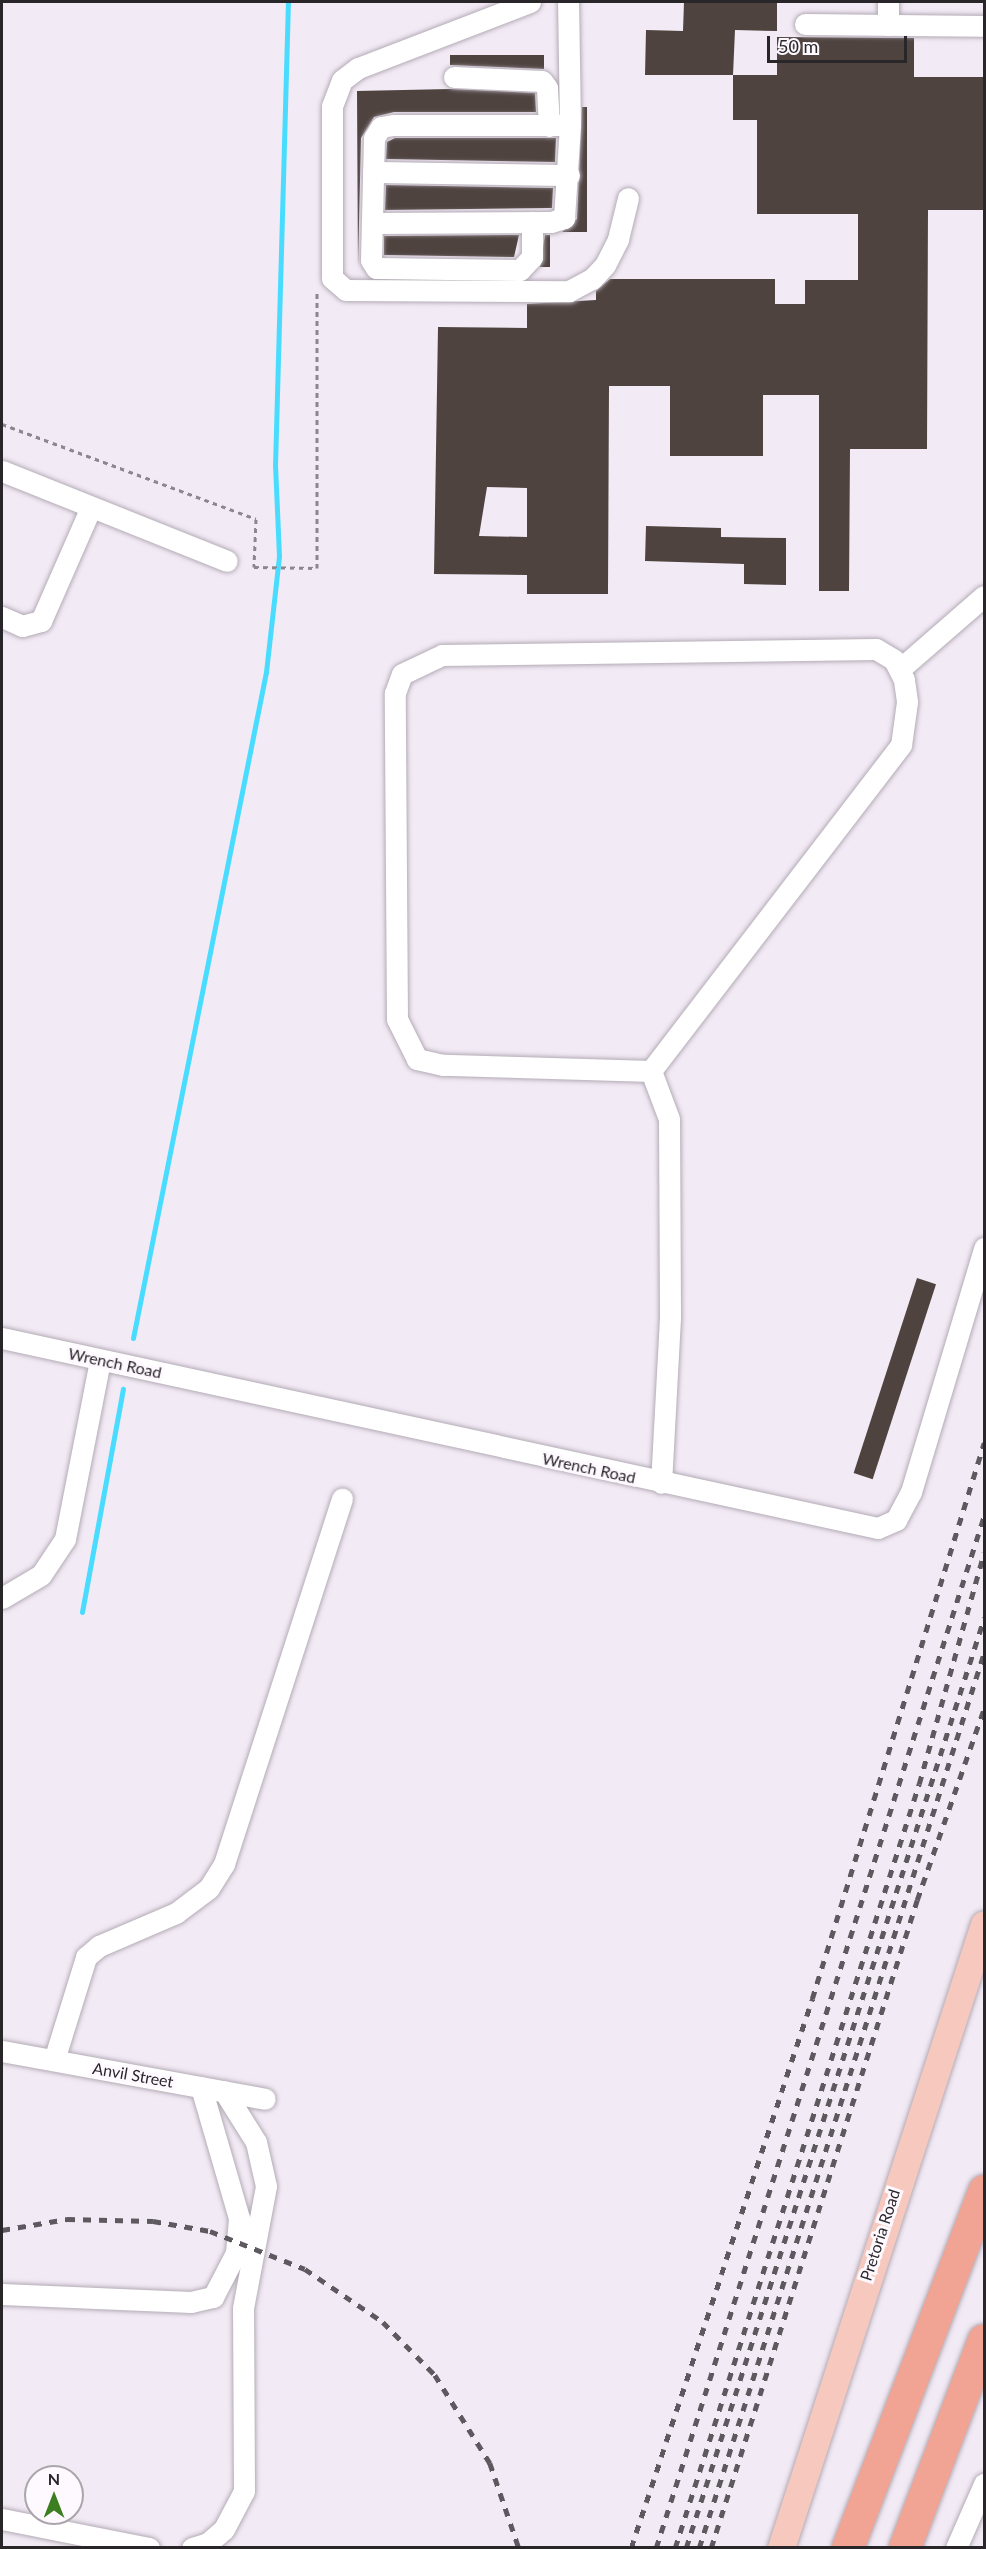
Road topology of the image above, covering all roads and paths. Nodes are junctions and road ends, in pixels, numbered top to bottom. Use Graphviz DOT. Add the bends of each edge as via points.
graph roads {
  1 [pos="530,2"];
  2 [pos="568,2"];
  3 [pos="888,2"];
  4 [pos="805,24"];
  5 [pos="888,25"];
  6 [pos="984,26"];
  7 [pos="454,77"];
  8 [pos="559,125"];
  9 [pos="373,172"];
  10 [pos="569,175"];
  11 [pos="628,198"];
  12 [pos="532,222"];
  13 [pos="372,223"];
  14 [pos="332,272"];
  15 [pos="2,424"];
  16 [pos="2,471"];
  17 [pos="91,507"];
  18 [pos="227,561"];
  19 [pos="984,596"];
  20 [pos="2,617"];
  21 [pos="900,669"];
  22 [pos="651,1071"];
  23 [pos="984,1248"];
  24 [pos="2,1338"];
  25 [pos="100,1360"];
  26 [pos="661,1484"];
  27 [pos="342,1499"];
  28 [pos="2,1598"];
  29 [pos="984,1924"];
  30 [pos="2,2050"];
  31 [pos="54,2060"];
  32 [pos="201,2087"];
  33 [pos="224,2091"];
  34 [pos="265,2099"];
  35 [pos="984,2191"];
  36 [pos="2,2295"];
  37 [pos="984,2340"];
  38 [pos="984,2484"];
  39 [pos="2,2519"];
  40 [pos="149,2547"];
  41 [pos="192,2547"];
  42 [pos="781,2547"];
  43 [pos="848,2547"];
  44 [pos="905,2547"];
  45 [pos="956,2547"];
  1 -- 14 [label="street" via="367,64 342,80 332,106"];
  2 -- 8 [label="street"];
  3 -- 5 [label="street"];
  4 -- 5 [label="street"];
  5 -- 6 [label="street"];
  7 -- 8 [label="street" via="542,81"];
  8 -- 9 [label="street" via="386,126 374,138"];
  8 -- 10 [label="street"];
  9 -- 10 [label="street"];
  9 -- 13 [label="street"];
  10 -- 12 [label="street" via="564,218"];
  11 -- 14 [label="street" via="618,239 605,265 592,279 569,291 346,290 335,283"];
  12 -- 13 [label="street"];
  12 -- 13 [label="street" via="532,257 520,270 380,270 371,260"];
  14 -- 15 [label="path" via="317,272 317,568 254,567 256,519"];
  16 -- 17 [label="street"];
  17 -- 18 [label="street"];
  17 -- 20 [label="street" via="41,621 22,626"];
  19 -- 21 [label="street"];
  21 -- 22 [label="street" via="907,702 901,745"];
  21 -- 22 [label="street" via="876,649 442,656 414,665 396,680 397,1019 417,1059 443,1065"];
  22 -- 26 [label="street" via="669,1119 670,1318"];
  23 -- 26 [label="street, Wrench Road" via="911,1491 896,1520 887,1526 867,1528"];
  24 -- 25 [label="street, Wrench Road"];
  25 -- 26 [label="street, Wrench Road"];
  25 -- 28 [label="street" via="65,1539 41,1575"];
  27 -- 31 [label="street" via="224,1864 209,1888 176,1913 99,1946 86,1958"];
  29 -- 42 [label="main road, Pretoria Road"];
  30 -- 31 [label="street, Anvil Street"];
  31 -- 32 [label="street, Anvil Street"];
  32 -- 33 [label="street, Anvil Street"];
  32 -- 36 [label="street" via="239,2218 236,2253 219,2291 205,2301"];
  33 -- 34 [label="street, Anvil Street"];
  33 -- 41 [label="street" via="256,2142 266,2170 243,2308 244,2491 224,2529 208,2543"];
  35 -- 43 [label="highway"];
  37 -- 44 [label="highway"];
  38 -- 45 [label="street"];
  39 -- 40 [label="street"];
}
